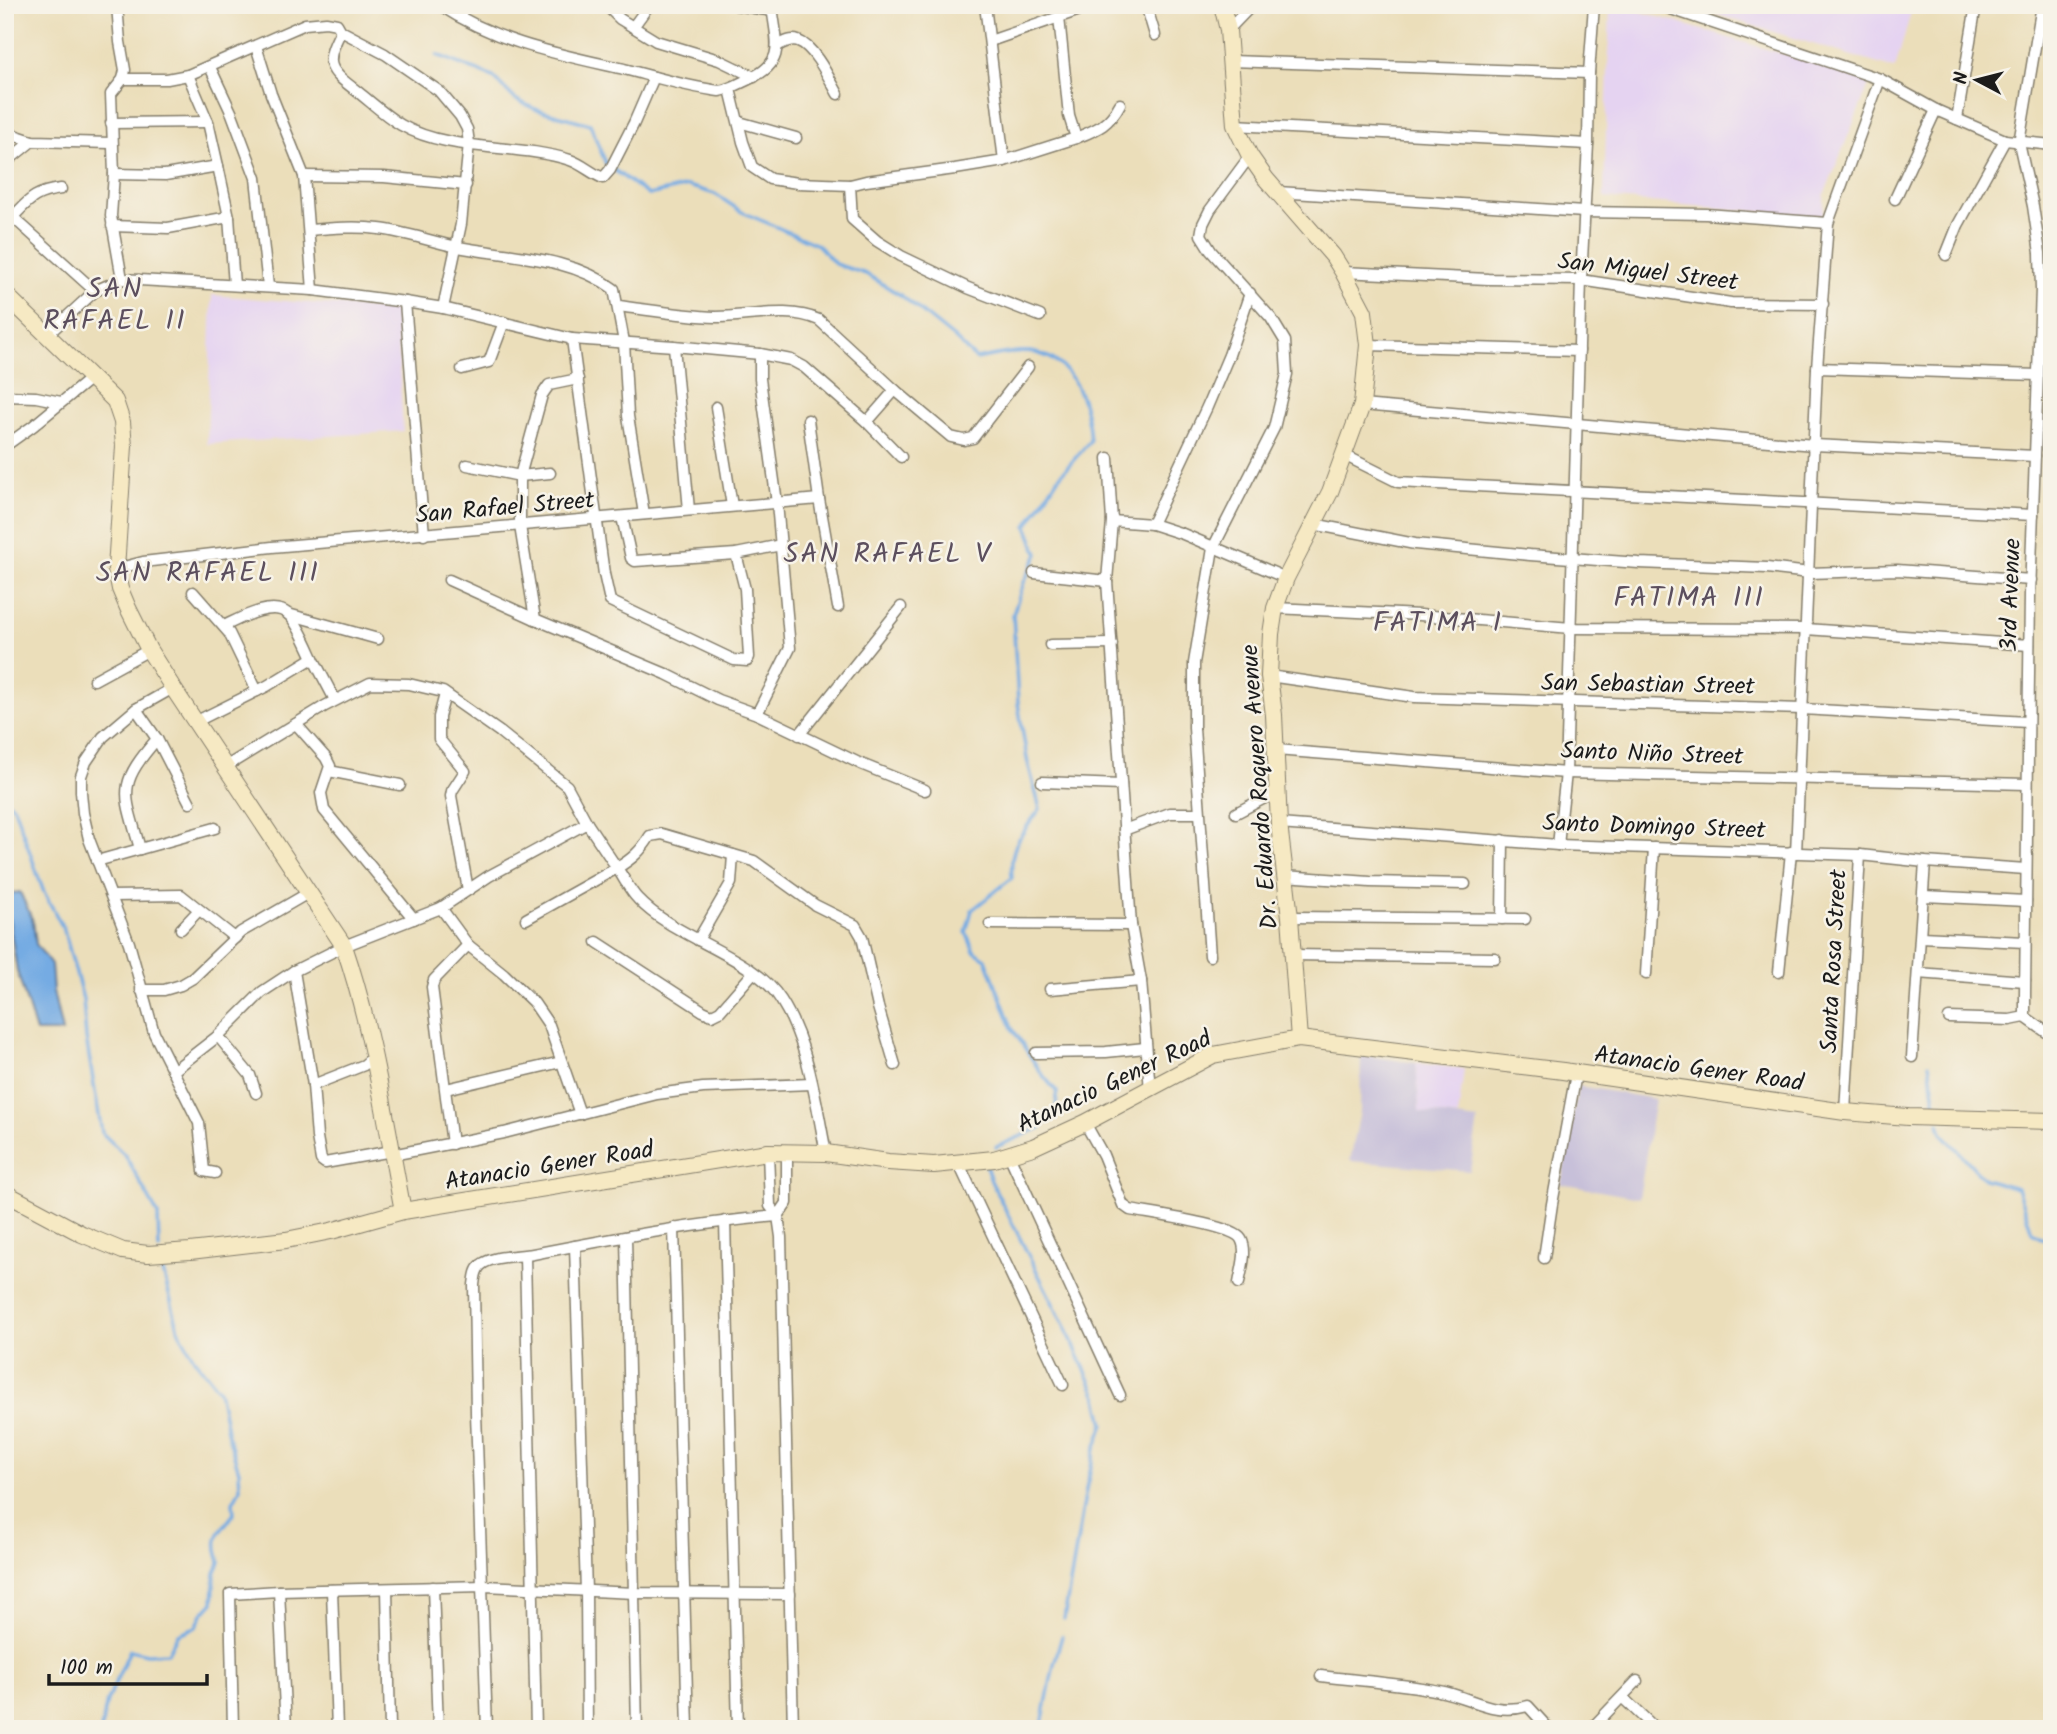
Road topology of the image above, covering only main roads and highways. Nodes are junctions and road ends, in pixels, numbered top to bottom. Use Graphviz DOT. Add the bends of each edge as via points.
graph roads {
  1 [pos="1222,5"];
  2 [pos="5,294"];
  3 [pos="1299,1039"];
  4 [pos="2052,1121"];
  5 [pos="5,1193"];
  6 [pos="403,1211"];
  1 -- 3 [label="main road, Dr. Eduardo Roquero Avenue" via="1235,125 1250,156 1343,272 1364,312 1368,345 1362,405 1330,492 1286,578 1271,634 1269,676 1279,824"];
  2 -- 6 [label="main road" via="115,401 122,422 124,470 116,569 124,598 173,688 344,946 373,1057"];
  3 -- 4 [label="main road, Atanacio Gener Road" via="1845,1112"];
  3 -- 6 [label="main road, Atanacio Gener Road" via="1213,1055 1086,1124 1033,1147 976,1162 888,1162 826,1153 768,1152"];
  5 -- 6 [label="main road, Atanacio Gener Road" via="82,1234 122,1251 148,1254 286,1240"];
}
